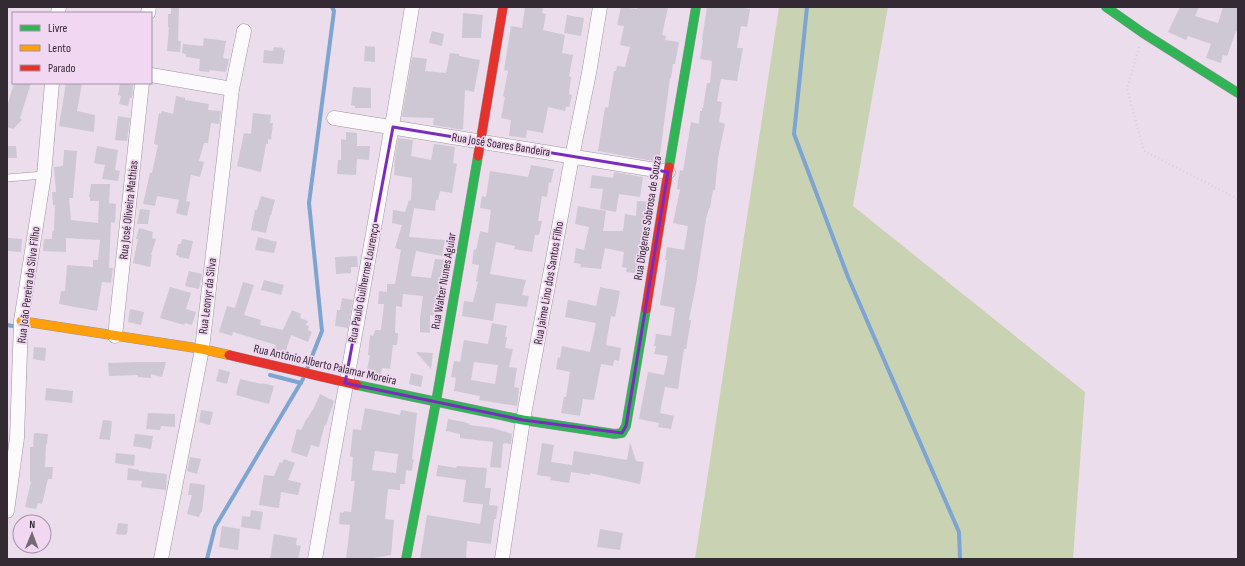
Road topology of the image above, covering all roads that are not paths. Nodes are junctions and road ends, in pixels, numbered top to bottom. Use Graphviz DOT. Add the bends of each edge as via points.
graph roads {
  1 [pos="412,7"];
  2 [pos="503,7"];
  3 [pos="600,7"];
  4 [pos="696,7"];
  5 [pos="1106,7"];
  6 [pos="244,31"];
  7 [pos="152,75"];
  8 [pos="52,84"];
  9 [pos="142,84"];
  10 [pos="232,89"];
  11 [pos="1238,93"];
  12 [pos="334,118"];
  13 [pos="393,127"];
  14 [pos="480,142"];
  15 [pos="572,157"];
  16 [pos="668,172"];
  17 [pos="44,175"];
  18 [pos="7,178"];
  19 [pos="21,321"];
  20 [pos="115,336"];
  21 [pos="202,349"];
  22 [pos="345,383"];
  23 [pos="436,402"];
  24 [pos="524,420"];
  25 [pos="622,433"];
  26 [pos="7,511"];
  27 [pos="161,559"];
  28 [pos="315,559"];
  29 [pos="406,559"];
  30 [pos="502,559"];
  1 -- 13 [label="street, Rua Paulo Guilherme Lourenço"];
  2 -- 14 [label="street, Rua Walter Nunes Aguiar"];
  3 -- 15 [label="street, Rua Jaime Lino dos Santos Filho"];
  4 -- 16 [label="street, Rua Diogenes Sobrosa de Souza"];
  5 -- 11 [label="street"];
  6 -- 10 [label="street, Rua Leonyr da Silva"];
  7 -- 10 [label="street"];
  8 -- 17 [label="street, Rua João Pereira da Silva Filho"];
  9 -- 20 [label="street, Rua José Oliveira Mathias"];
  10 -- 21 [label="street, Rua Leonyr da Silva"];
  12 -- 13 [label="street, Rua José Soares Bandeira"];
  13 -- 14 [label="street, Rua José Soares Bandeira"];
  13 -- 22 [label="street, Rua Paulo Guilherme Lourenço"];
  14 -- 15 [label="street, Rua José Soares Bandeira"];
  14 -- 23 [label="street, Rua Walter Nunes Aguiar"];
  15 -- 16 [label="street, Rua José Soares Bandeira"];
  15 -- 24 [label="street, Rua Jaime Lino dos Santos Filho"];
  16 -- 25 [label="street, Rua Diogenes Sobrosa de Souza" via="626,426"];
  17 -- 18 [label="lane"];
  17 -- 19 [label="street, Rua João Pereira da Silva Filho"];
  19 -- 20 [label="street, Rua Antônio Alberto Palamar Moreira"];
  19 -- 26 [label="street, Rua João Pereira da Silva Filho" via="17,438"];
  20 -- 21 [label="street, Rua Antônio Alberto Palamar Moreira"];
  21 -- 22 [label="street, Rua Antônio Alberto Palamar Moreira"];
  21 -- 27 [label="street, Rua Leonyr da Silva"];
  22 -- 23 [label="street, Rua Antônio Alberto Palamar Moreira"];
  22 -- 28 [label="street, Rua Paulo Guilherme Lourenço"];
  23 -- 24 [label="street, Rua Antônio Alberto Palamar Moreira"];
  23 -- 29 [label="street, Rua Walter Nunes Aguiar"];
  24 -- 25 [label="street, Rua Antônio Alberto Palamar Moreira"];
  24 -- 30 [label="street, Rua Jaime Lino dos Santos Filho"];
}
